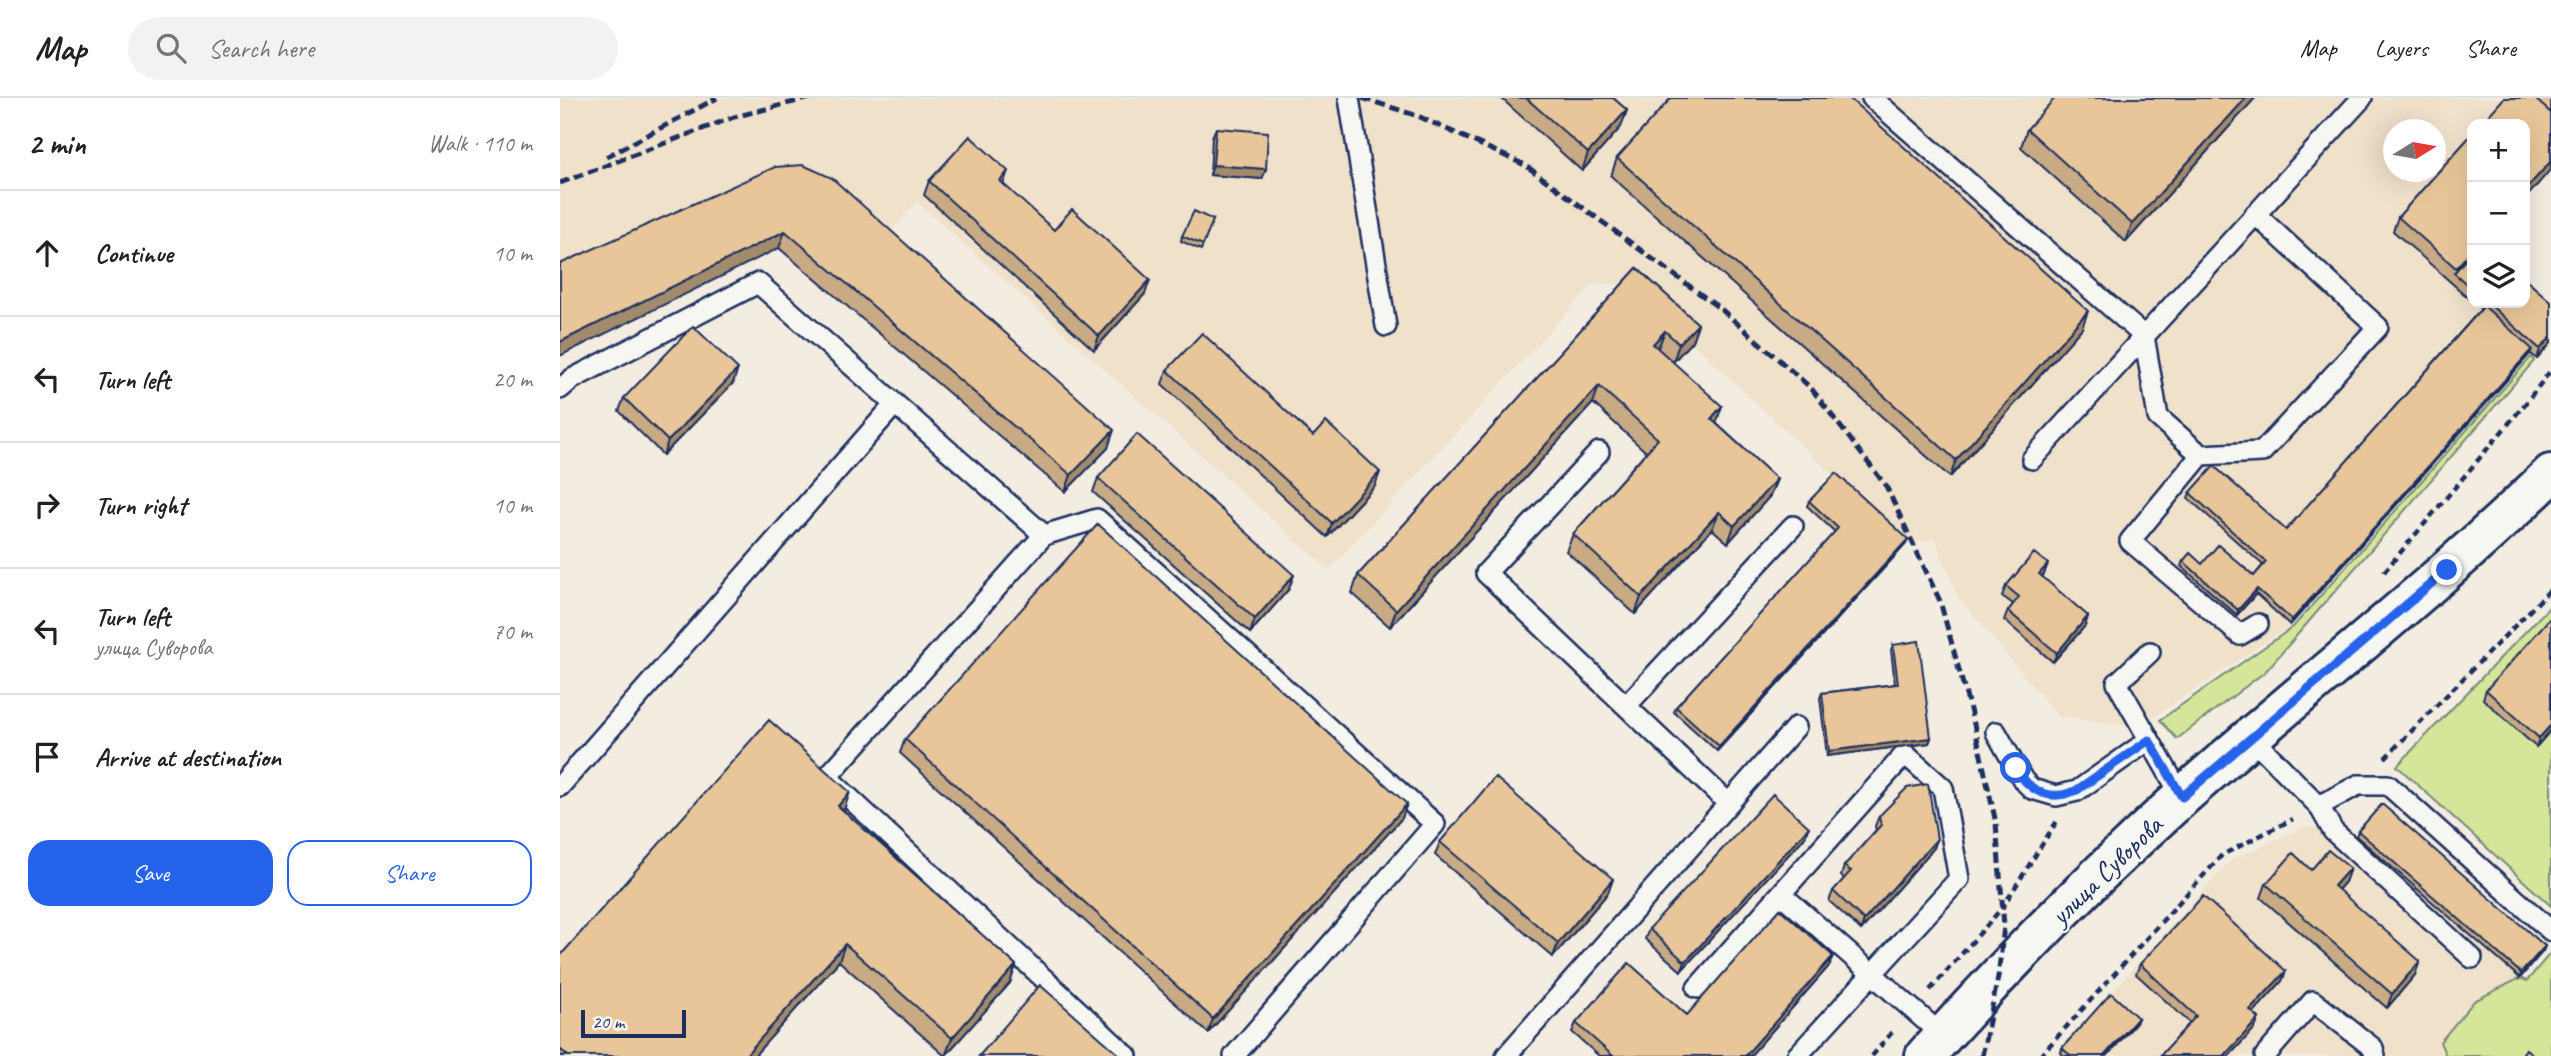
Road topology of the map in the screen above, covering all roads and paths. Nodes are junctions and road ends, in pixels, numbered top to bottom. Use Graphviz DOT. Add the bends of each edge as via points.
graph roads {
  1 [pos="1349,98"];
  2 [pos="1872,98"];
  3 [pos="2362,98"];
  4 [pos="2255,214"];
  5 [pos="1386,326"];
  6 [pos="2144,336"];
  7 [pos="2551,370"];
  8 [pos="560,389"];
  9 [pos="895,404"];
  10 [pos="1599,452"];
  11 [pos="2201,455"];
  12 [pos="2032,459"];
  13 [pos="2551,474"];
  14 [pos="1794,526"];
  15 [pos="1044,535"];
  16 [pos="2380,577"];
  17 [pos="2551,589"];
  18 [pos="2259,624"];
  19 [pos="2150,652"];
  20 [pos="1626,706"];
  21 [pos="1796,727"];
  22 [pos="1996,732"];
  23 [pos="2251,737"];
  24 [pos="2149,740"];
  25 [pos="2358,785"];
  26 [pos="560,786"];
  27 [pos="2077,790"];
  28 [pos="2182,797"];
  29 [pos="1728,803"];
  30 [pos="2319,806"];
  31 [pos="1781,894"];
  32 [pos="2551,931"];
  33 [pos="2472,958"];
  34 [pos="1872,974"];
  35 [pos="1697,988"];
  36 [pos="1913,1009"];
  37 [pos="1934,1046"];
  38 [pos="1127,1056"];
  39 [pos="1234,1056"];
  40 [pos="1506,1056"];
  41 [pos="1797,1056"];
  42 [pos="1872,1056"];
  43 [pos="2040,1056"];
  44 [pos="2265,1056"];
  45 [pos="2375,1056"];
  1 -- 5 [label="lane"];
  2 -- 6 [label="lane"];
  3 -- 4 [label="lane"];
  4 -- 6 [label="lane"];
  4 -- 11 [label="lane" via="2378,327 2262,452"];
  6 -- 11 [label="lane" via="2158,417"];
  6 -- 12 [label="lane"];
  7 -- 16 [label="path"];
  8 -- 9 [label="lane" via="758,283"];
  9 -- 15 [label="lane"];
  9 -- 26 [label="lane"];
  10 -- 20 [label="lane" via="1486,573"];
  11 -- 18 [label="lane" via="2130,541 2240,635"];
  13 -- 23 [label="main road, улица Суворова" via="2447,570"];
  14 -- 20 [label="lane"];
  15 -- 38 [label="lane" via="827,777"];
  15 -- 39 [label="lane" via="1097,519 1435,824"];
  17 -- 25 [label="path"];
  19 -- 24 [label="lane" via="2117,682"];
  20 -- 29 [label="lane"];
  21 -- 29 [label="lane"];
  22 -- 27 [label="lane" via="2032,789 2056,796"];
  23 -- 28 [label="main road, улица Суворова"];
  23 -- 30 [label="lane"];
  24 -- 27 [label="lane"];
  24 -- 28 [label="lane"];
  25 -- 30 [label="lane"];
  25 -- 32 [label="lane" via="2388,785"];
  27 -- 36 [label="path" via="2002,908"];
  28 -- 37 [label="main road, улица Суворова"];
  29 -- 40 [label="lane"];
  30 -- 33 [label="lane" via="2333,831"];
  30 -- 43 [label="path" via="2221,855"];
  31 -- 34 [label="lane"];
  31 -- 34 [label="lane" via="1905,754 1943,789 1959,879"];
  31 -- 35 [label="lane"];
  34 -- 36 [label="lane"];
  34 -- 41 [label="lane"];
  36 -- 37 [label="lane"];
  36 -- 42 [label="path"];
  44 -- 45 [label="lane" via="2313,1001 2373,1048"];
}
